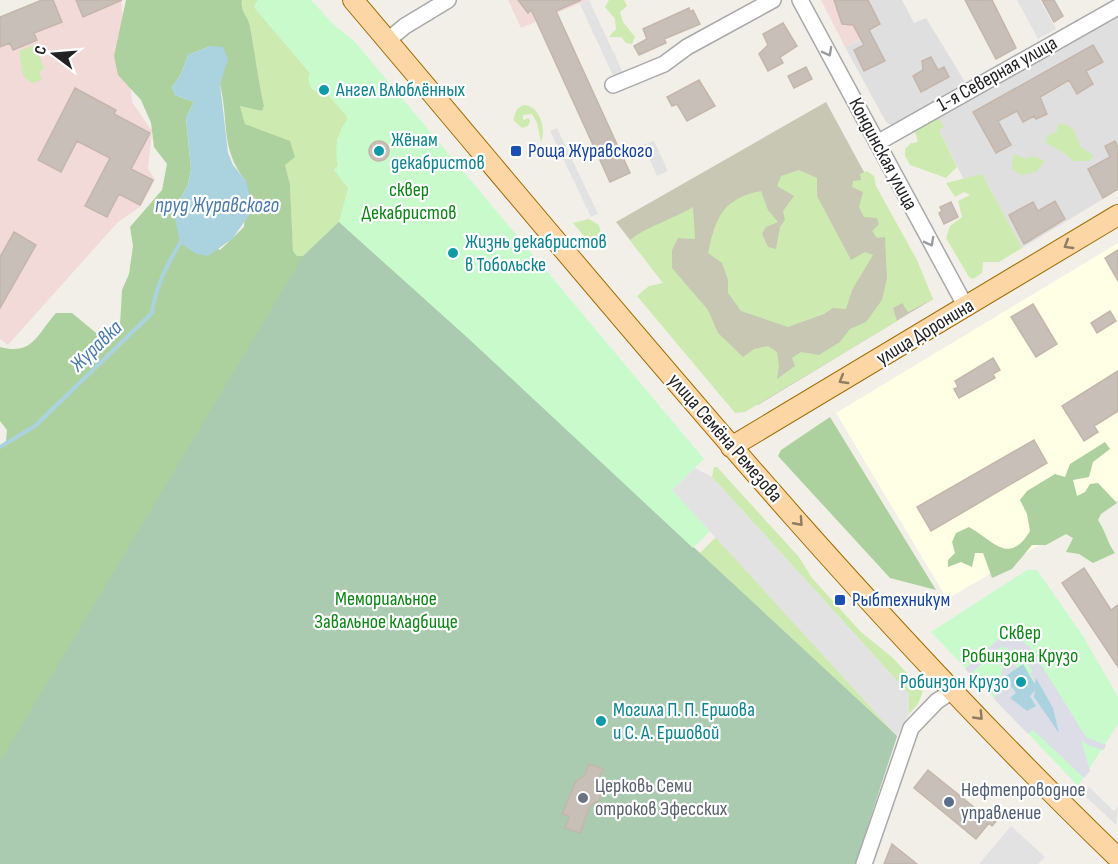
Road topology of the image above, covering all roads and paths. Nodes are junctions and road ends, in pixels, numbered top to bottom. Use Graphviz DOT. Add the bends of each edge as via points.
graph roads {
  1 [pos="353,0"];
  2 [pos="448,0"];
  3 [pos="772,0"];
  4 [pos="800,0"];
  5 [pos="1118,7"];
  6 [pos="388,40"];
  7 [pos="613,85"];
  8 [pos="877,143"];
  9 [pos="1118,215"];
  10 [pos="966,308"];
  11 [pos="731,447"];
  12 [pos="954,690"];
  13 [pos="1118,858"];
  14 [pos="864,864"];
  1 -- 6 [label="main road, улица Семёна Ремезова"];
  2 -- 6 [label="street"];
  3 -- 7 [label="street" via="664,63"];
  4 -- 8 [label="street, Кондинская улица, one-way"];
  5 -- 8 [label="street, 1-я Северная улица"];
  6 -- 11 [label="main road, улица Семёна Ремезова"];
  8 -- 10 [label="street, Кондинская улица, one-way"];
  9 -- 10 [label="main road, улица Доронина, one-way"];
  10 -- 11 [label="main road, улица Доронина, one-way"];
  11 -- 12 [label="main road, улица Семёна Ремезова, one-way"];
  12 -- 13 [label="main road, улица Семёна Ремезова, one-way"];
  12 -- 14 [label="street" via="930,707 911,728"];
}
